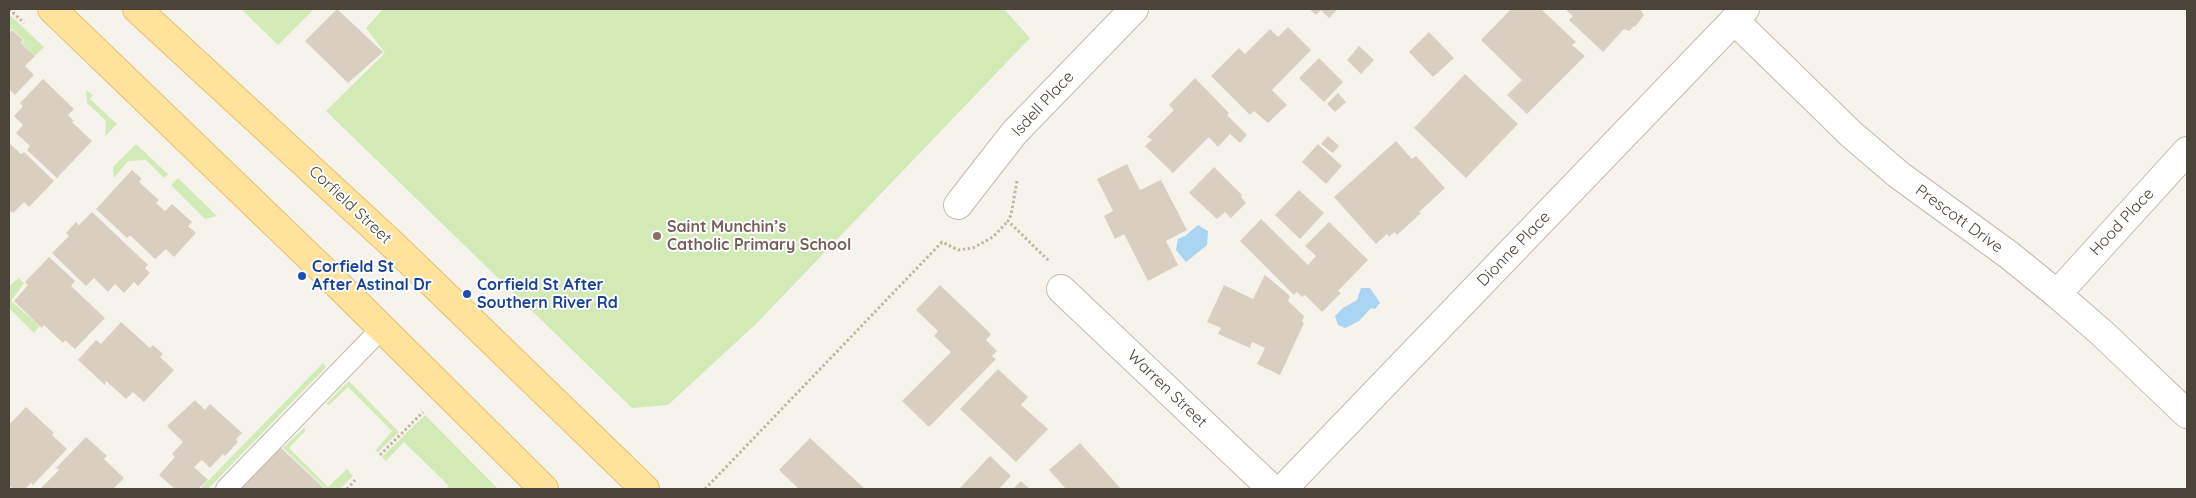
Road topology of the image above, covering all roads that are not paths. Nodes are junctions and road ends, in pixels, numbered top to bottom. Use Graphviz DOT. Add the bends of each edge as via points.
graph roads {
  1 [pos="137,9"];
  2 [pos="1134,9"];
  3 [pos="55,10"];
  4 [pos="1740,14"];
  5 [pos="2187,151"];
  6 [pos="958,205"];
  7 [pos="1061,288"];
  8 [pos="2057,294"];
  9 [pos="382,328"];
  10 [pos="2187,414"];
  11 [pos="226,489"];
  12 [pos="544,489"];
  13 [pos="645,489"];
  14 [pos="1272,489"];
  15 [pos="1284,489"];
  1 -- 13 [label="main road, Corfield Street" via="391,242"];
  2 -- 6 [label="street, Isdell Place" via="1014,133"];
  3 -- 9 [label="main road"];
  4 -- 8 [label="street, Prescott Drive" via="1851,134 1899,175 2010,254"];
  4 -- 15 [label="street, Dionne Place"];
  5 -- 8 [label="street, Hood Place"];
  7 -- 14 [label="street, Warren Street"];
  8 -- 10 [label="street, Prescott Drive"];
  9 -- 11 [label="lane"];
  9 -- 12 [label="main road"];
}
